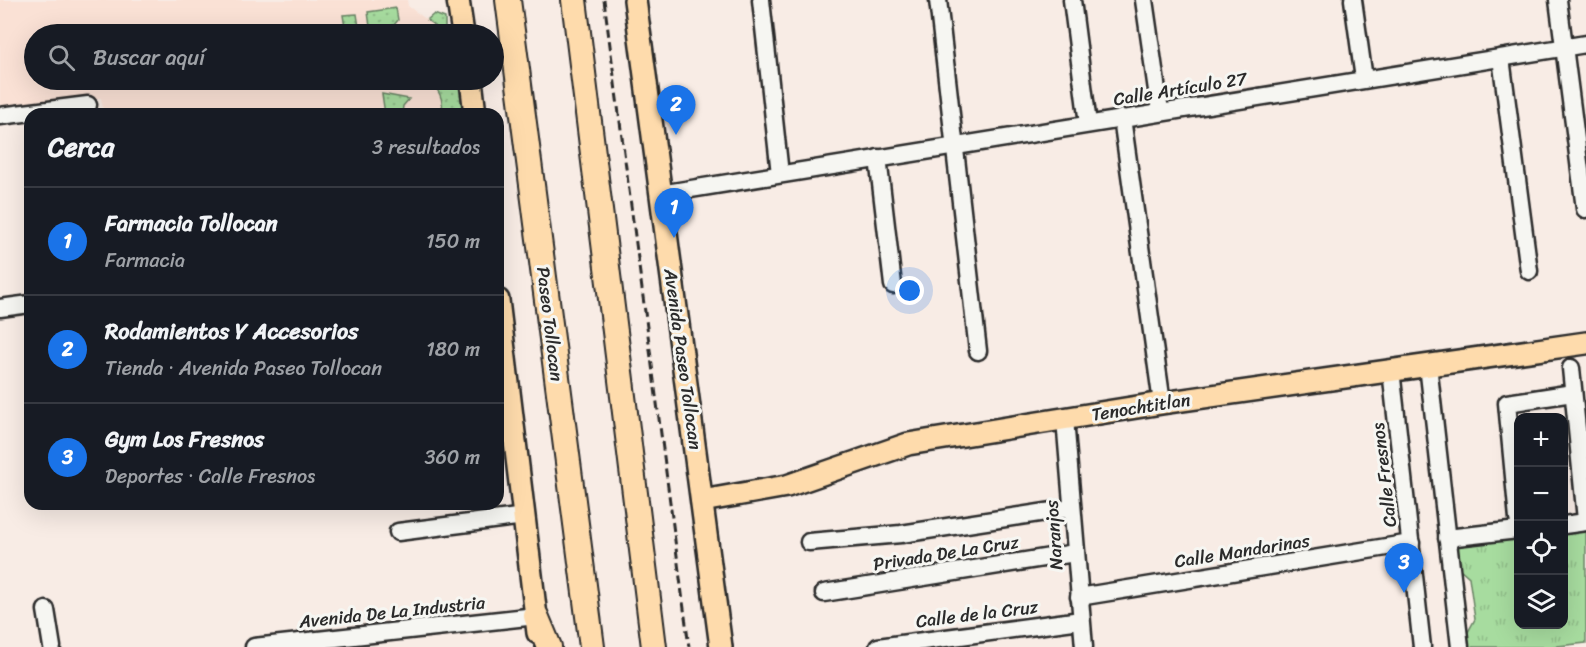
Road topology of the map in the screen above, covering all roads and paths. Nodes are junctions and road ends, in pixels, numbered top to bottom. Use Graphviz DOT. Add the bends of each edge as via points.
graph roads {
  1 [pos="459,0"];
  2 [pos="508,0"];
  3 [pos="574,0"];
  4 [pos="635,0"];
  5 [pos="761,0"];
  6 [pos="938,0"];
  7 [pos="1072,0"];
  8 [pos="1144,0"];
  9 [pos="1353,0"];
  10 [pos="1558,0"];
  11 [pos="462,24"];
  12 [pos="1586,44"];
  13 [pos="1564,48"];
  14 [pos="1502,58"];
  15 [pos="1364,79"];
  16 [pos="472,90"];
  17 [pos="474,108"];
  18 [pos="1160,111"];
  19 [pos="24,114"];
  20 [pos="0,116"];
  21 [pos="1122,118"];
  22 [pos="1088,124"];
  23 [pos="955,146"];
  24 [pos="878,158"];
  25 [pos="780,174"];
  26 [pos="660,194"];
  27 [pos="1585,209"];
  28 [pos="1529,271"];
  29 [pos="893,285"];
  30 [pos="24,305"];
  31 [pos="0,308"];
  32 [pos="1586,343"];
  33 [pos="504,348"];
  34 [pos="978,351"];
  35 [pos="1428,365"];
  36 [pos="1570,368"];
  37 [pos="1391,370"];
  38 [pos="1573,393"];
  39 [pos="1162,403"];
  40 [pos="1065,419"];
  41 [pos="1514,477"];
  42 [pos="702,501"];
  43 [pos="1072,508"];
  44 [pos="525,516"];
  45 [pos="1586,521"];
  46 [pos="1568,524"];
  47 [pos="1514,530"];
  48 [pos="398,532"];
  49 [pos="1447,537"];
  50 [pos="809,542"];
  51 [pos="1411,543"];
  52 [pos="1075,553"];
  53 [pos="824,593"];
  54 [pos="1079,597"];
  55 [pos="46,610"];
  56 [pos="536,616"];
  57 [pos="1081,620"];
  58 [pos="373,640"];
  59 [pos="314,643"];
  60 [pos="52,647"];
  61 [pos="254,647"];
  62 [pos="540,647"];
  63 [pos="549,647"];
  64 [pos="592,647"];
  65 [pos="654,647"];
  66 [pos="721,647"];
  67 [pos="878,647"];
  68 [pos="1084,647"];
  69 [pos="1422,647"];
  70 [pos="1460,647"];
  1 -- 11 [label="main road"];
  2 -- 64 [label="highway, Paseo Tollocan"];
  3 -- 65 [label="highway"];
  4 -- 26 [label="main road, Avenida Paseo Tollocan"];
  5 -- 25 [label="street"];
  6 -- 23 [label="street"];
  7 -- 22 [label="street"];
  8 -- 18 [label="street"];
  9 -- 15 [label="street"];
  10 -- 13 [label="street"];
  12 -- 13 [label="street, Calle Artículo 27"];
  13 -- 14 [label="street, Calle Artículo 27"];
  13 -- 27 [label="street"];
  14 -- 15 [label="street, Calle Artículo 27"];
  14 -- 28 [label="street"];
  15 -- 18 [label="street, Calle Artículo 27"];
  16 -- 17 [label="main road"];
  18 -- 21 [label="street, Calle Artículo 27"];
  19 -- 20 [label="street"];
  21 -- 22 [label="street, Calle Artículo 27"];
  21 -- 39 [label="street"];
  22 -- 23 [label="street, Calle Artículo 27"];
  23 -- 24 [label="street, Calle Artículo 27"];
  23 -- 34 [label="street"];
  24 -- 25 [label="street, Calle Artículo 27"];
  24 -- 29 [label="street"];
  25 -- 26 [label="street, Calle Artículo 27"];
  26 -- 42 [label="main road, Avenida Paseo Tollocan"];
  30 -- 31 [label="street"];
  32 -- 35 [label="main road, Tenochtitlan"];
  33 -- 44 [label="main road"];
  35 -- 37 [label="main road, Tenochtitlan"];
  35 -- 49 [label="street"];
  36 -- 38 [label="street"];
  37 -- 39 [label="main road, Tenochtitlan"];
  37 -- 51 [label="street, Calle Fresnos"];
  38 -- 41 [label="street" via="1507,403"];
  38 -- 45 [label="street"];
  39 -- 40 [label="main road, Tenochtitlan"];
  40 -- 42 [label="main road, Tenochtitlan" via="908,444 787,486"];
  40 -- 43 [label="street, Naranjos"];
  42 -- 66 [label="main road, Avenida Paseo Tollocan"];
  43 -- 50 [label="street" via="901,534"];
  43 -- 52 [label="street, Naranjos"];
  44 -- 48 [label="street"];
  44 -- 56 [label="main road"];
  45 -- 46 [label="street"];
  47 -- 49 [label="street"];
  49 -- 70 [label="street"];
  51 -- 54 [label="street, Calle Mandarinas"];
  51 -- 69 [label="street, Calle Fresnos"];
  52 -- 53 [label="street, Privada De La Cruz"];
  52 -- 54 [label="street, Naranjos"];
  54 -- 57 [label="street, Naranjos"];
  55 -- 60 [label="street"];
  56 -- 58 [label="street, Avenida De La Industria"];
  56 -- 62 [label="main road"];
  56 -- 63 [label="highway"];
  57 -- 67 [label="street, Calle de la Cruz"];
  57 -- 68 [label="street, Naranjos"];
  58 -- 59 [label="street, Avenida De La Industria"];
  59 -- 61 [label="street, Avenida De La Industria"];
}
